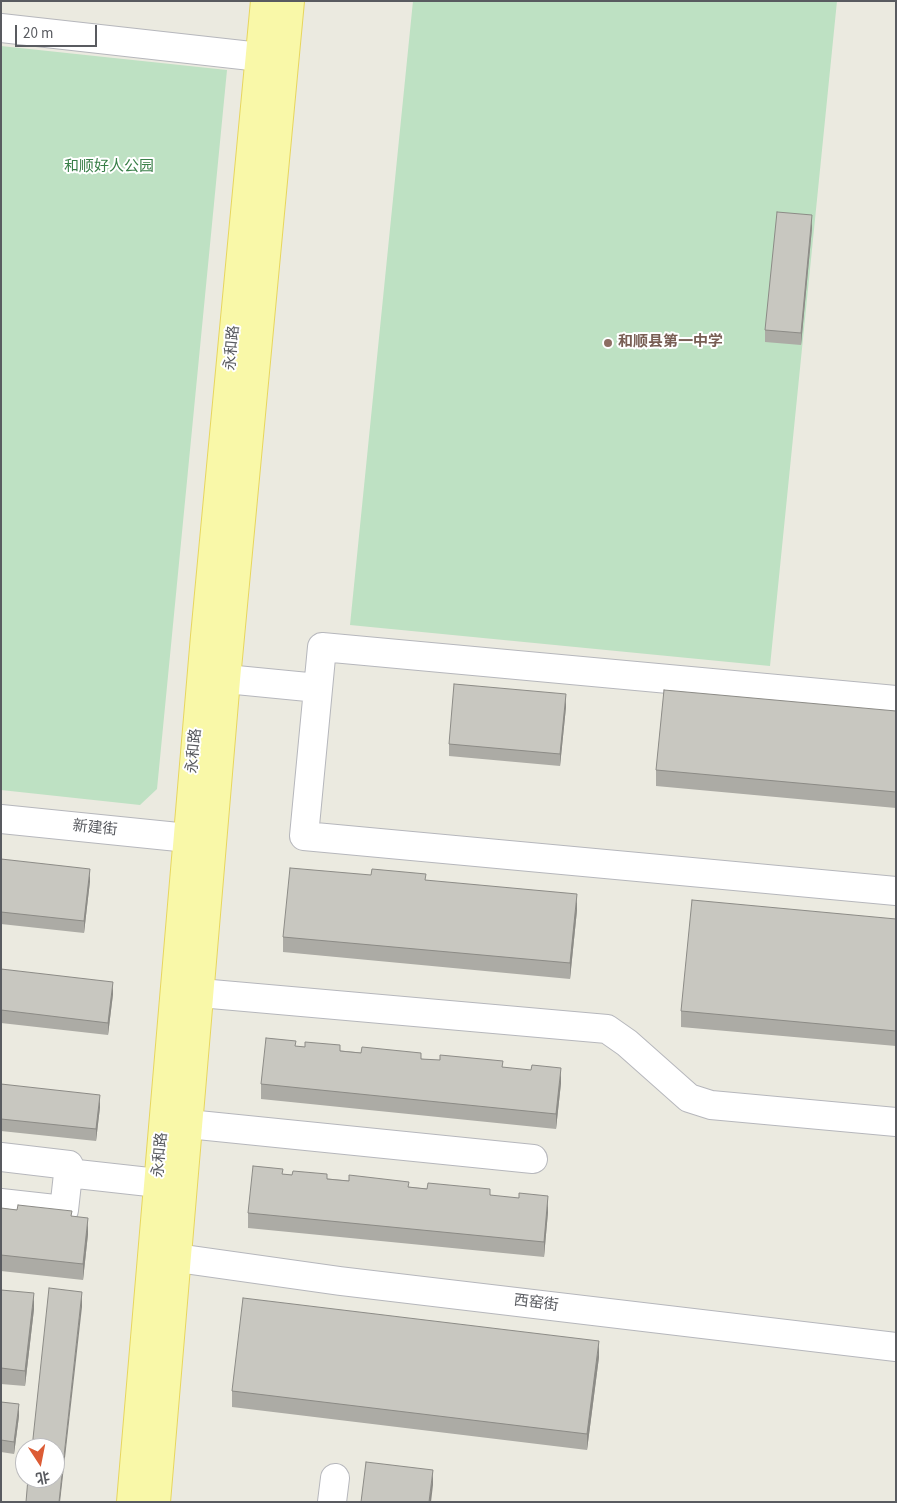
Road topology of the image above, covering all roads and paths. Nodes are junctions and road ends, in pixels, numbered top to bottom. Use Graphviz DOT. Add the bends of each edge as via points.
graph roads {
  1 [pos="265,1"];
  2 [pos="290,1"];
  3 [pos="1,28"];
  4 [pos="260,56"];
  5 [pos="226,679"];
  6 [pos="318,688"];
  7 [pos="896,700"];
  8 [pos="1,819"];
  9 [pos="188,838"];
  10 [pos="896,890"];
  11 [pos="200,993"];
  12 [pos="896,1122"];
  13 [pos="188,1124"];
  14 [pos="1,1157"];
  15 [pos="533,1159"];
  16 [pos="68,1173"];
  17 [pos="158,1183"];
  18 [pos="1,1203"];
  19 [pos="177,1258"];
  20 [pos="896,1347"];
  21 [pos="131,1502"];
  22 [pos="156,1502"];
  1 -- 4 [label="main road, 永和路"];
  2 -- 5 [label="main road, 永和路"];
  3 -- 4 [label="street"];
  4 -- 9 [label="main road, 永和路"];
  5 -- 6 [label="street"];
  5 -- 11 [label="main road, 永和路"];
  6 -- 7 [label="street" via="322,647"];
  6 -- 10 [label="street" via="304,836"];
  8 -- 9 [label="street, 新建街"];
  9 -- 17 [label="main road, 永和路"];
  11 -- 12 [label="street" via="607,1029 689,1098 711,1105"];
  11 -- 13 [label="main road, 永和路"];
  13 -- 15 [label="street"];
  13 -- 19 [label="main road, 永和路"];
  14 -- 16 [label="street" via="69,1165"];
  16 -- 17 [label="street"];
  16 -- 18 [label="street" via="64,1210"];
  17 -- 21 [label="main road, 永和路"];
  19 -- 20 [label="street, 西窑街" via="350,1282"];
  19 -- 22 [label="main road, 永和路"];
}
